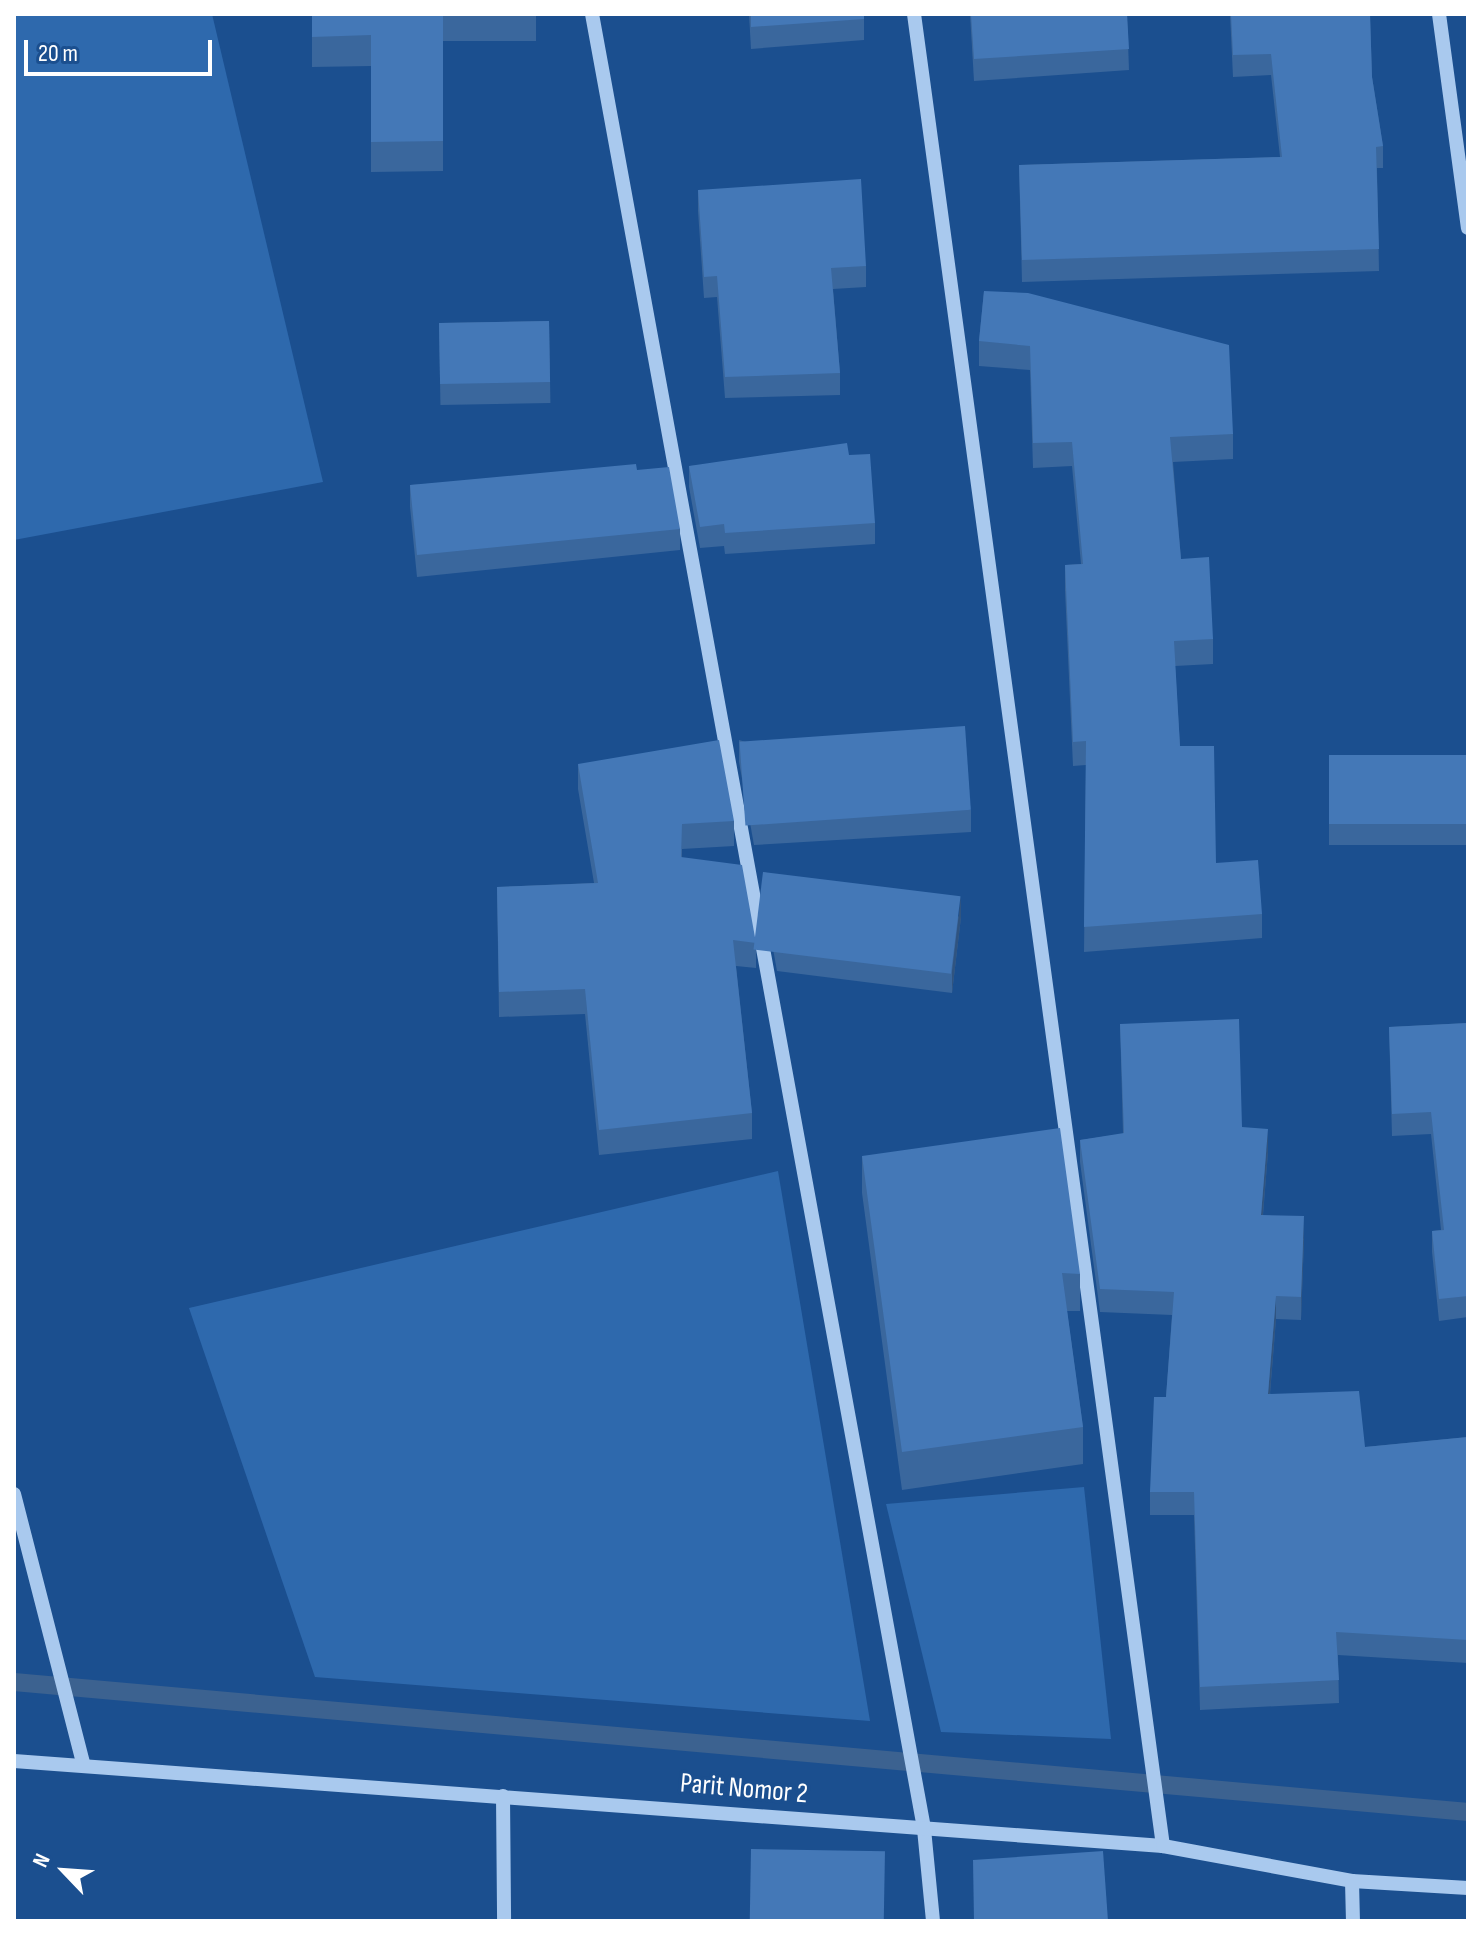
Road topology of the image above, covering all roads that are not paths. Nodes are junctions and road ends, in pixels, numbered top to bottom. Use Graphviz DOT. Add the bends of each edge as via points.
graph roads {
  1 [pos="592,14"];
  2 [pos="914,14"];
  3 [pos="1439,14"];
  4 [pos="1468,228"];
  5 [pos="14,1494"];
  6 [pos="14,1761"];
  7 [pos="83,1762"];
  8 [pos="503,1796"];
  9 [pos="924,1829"];
  10 [pos="1163,1846"];
  11 [pos="1352,1881"];
  12 [pos="1468,1888"];
  13 [pos="504,1921"];
  14 [pos="933,1921"];
  15 [pos="1353,1921"];
  1 -- 9 [label="street"];
  2 -- 10 [label="street"];
  3 -- 4 [label="street"];
  5 -- 7 [label="street"];
  6 -- 7 [label="street, Parit Nomor 2"];
  7 -- 8 [label="street, Parit Nomor 2"];
  8 -- 9 [label="street, Parit Nomor 2"];
  8 -- 13 [label="street"];
  9 -- 10 [label="street, Parit Nomor 2"];
  9 -- 14 [label="street"];
  10 -- 11 [label="street, Parit Nomor 2"];
  11 -- 12 [label="street, Parit Nomor 2"];
  11 -- 15 [label="street"];
}
